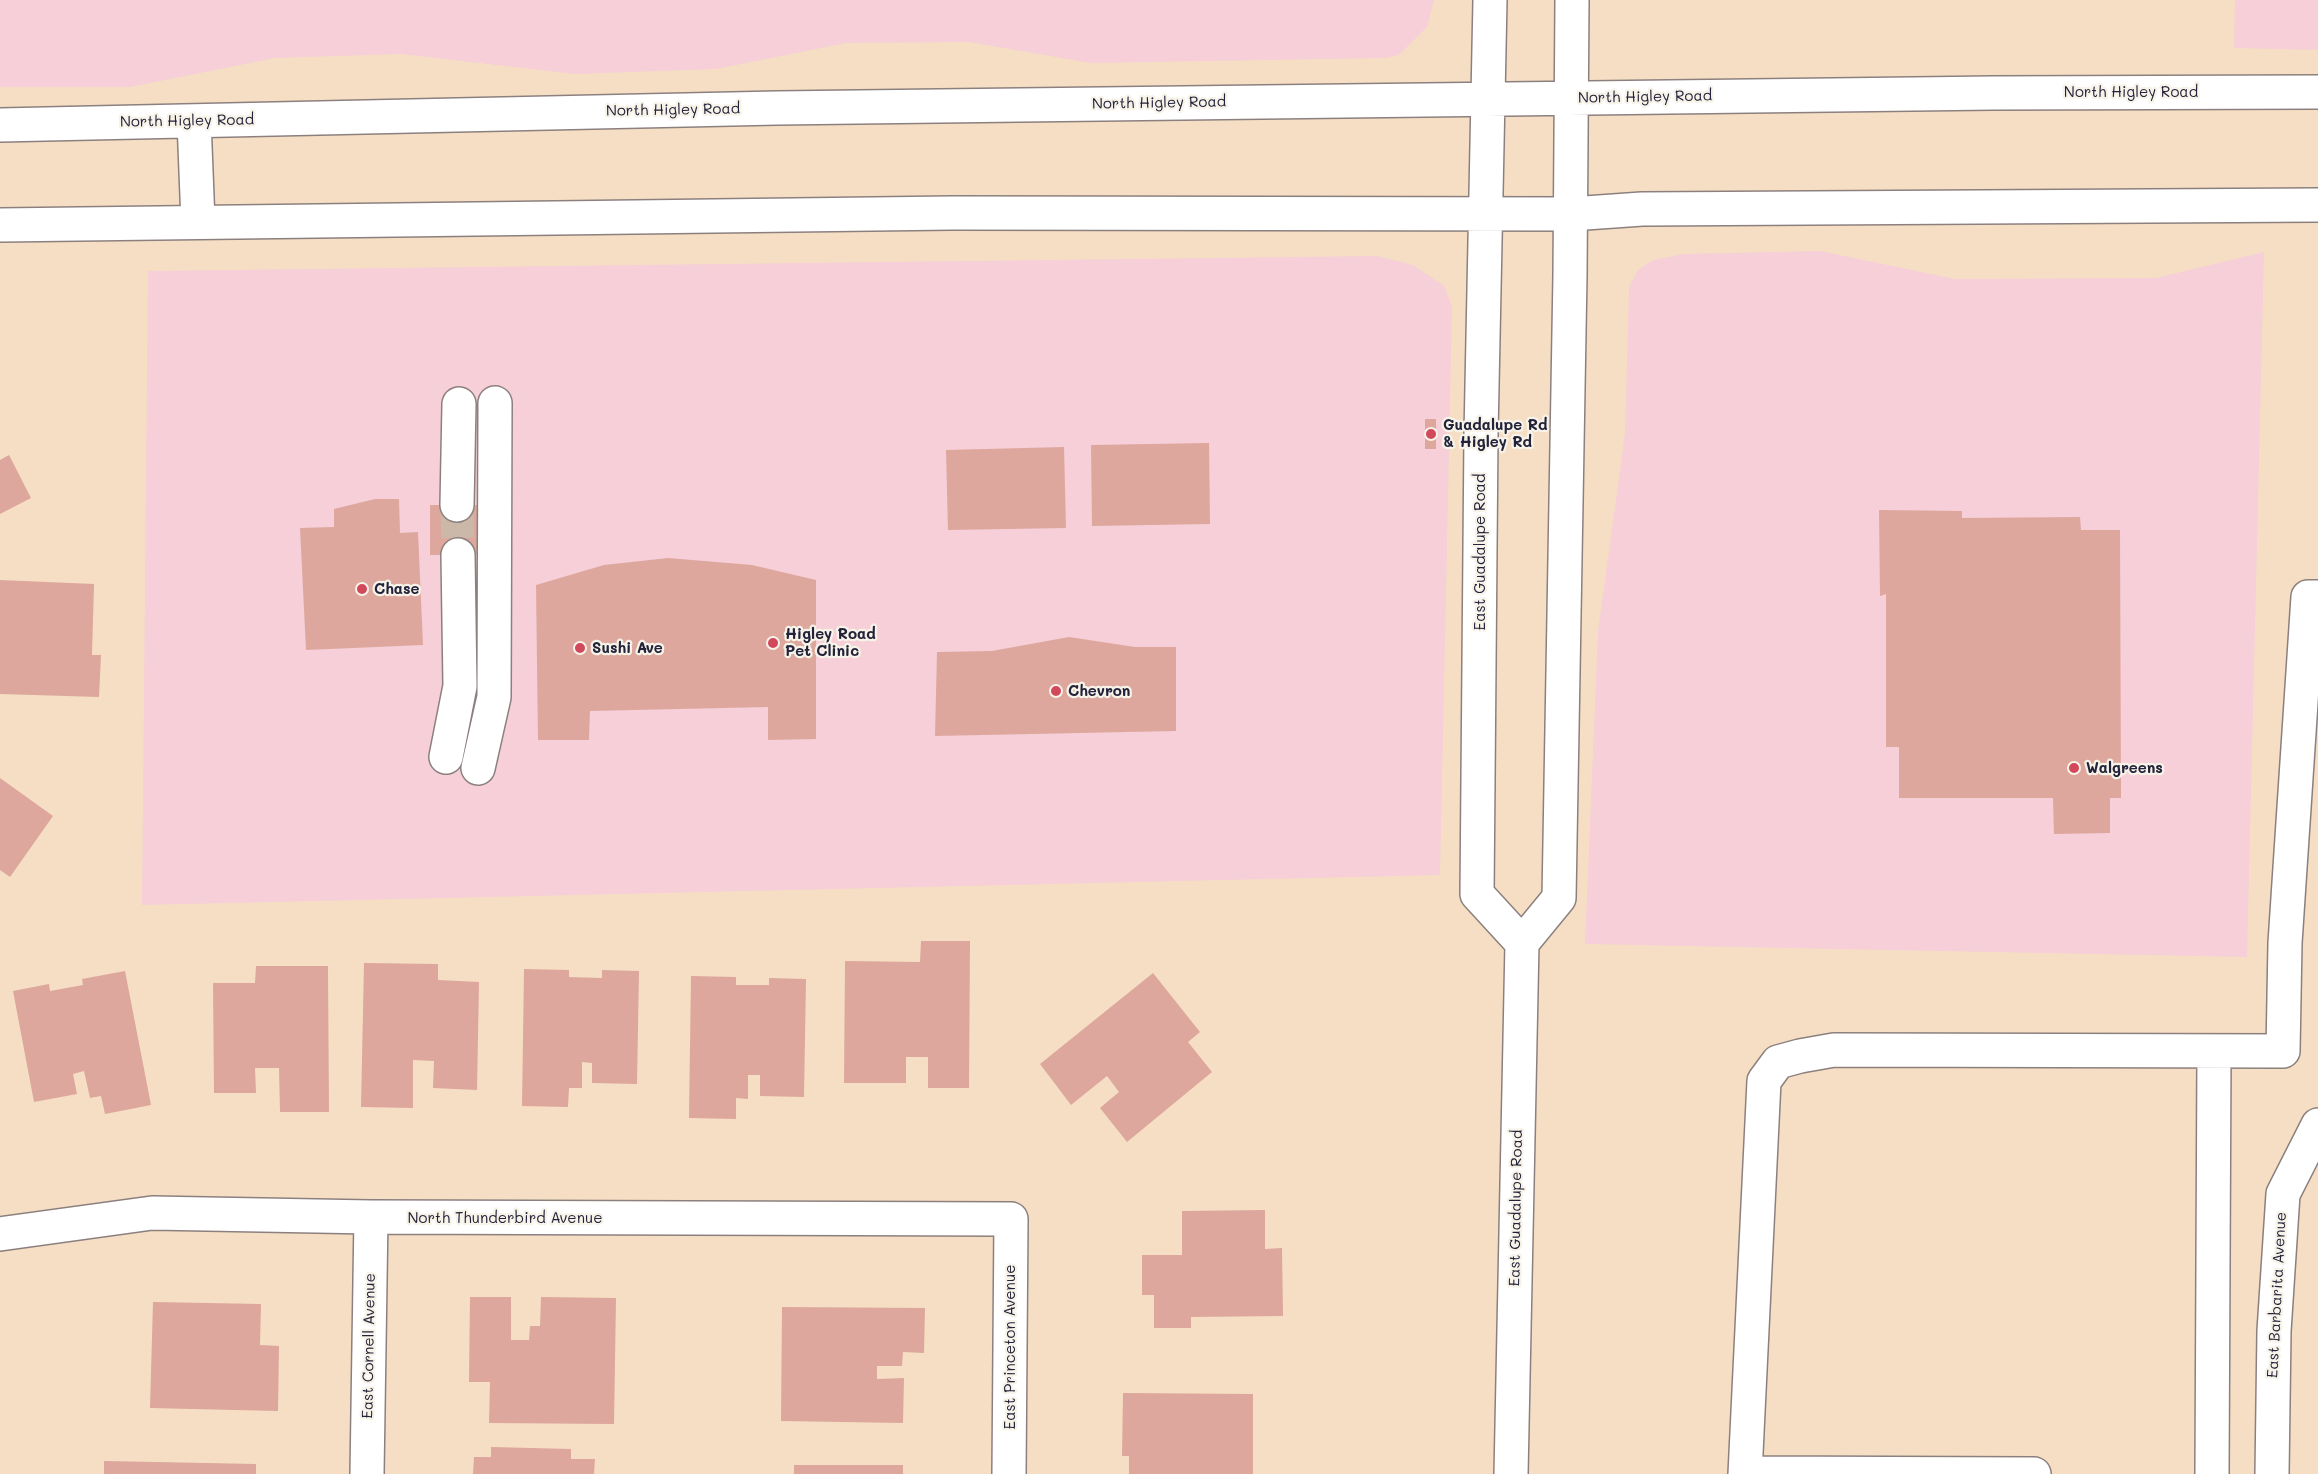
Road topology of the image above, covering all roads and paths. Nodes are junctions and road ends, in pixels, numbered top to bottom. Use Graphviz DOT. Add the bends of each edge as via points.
graph roads {
  1 [pos="1490,0"];
  2 [pos="1572,0"];
  3 [pos="2318,92"];
  4 [pos="1487,99"];
  5 [pos="1571,99"];
  6 [pos="194,121"];
  7 [pos="0,125"];
  8 [pos="2318,205"];
  9 [pos="1484,214"];
  10 [pos="1571,214"];
  11 [pos="198,222"];
  12 [pos="0,225"];
  13 [pos="495,403"];
  14 [pos="459,404"];
  15 [pos="457,505"];
  16 [pos="458,555"];
  17 [pos="2318,597"];
  18 [pos="446,757"];
  19 [pos="478,768"];
  20 [pos="1522,943"];
  21 [pos="2214,1051"];
  22 [pos="2318,1125"];
  23 [pos="371,1217"];
  24 [pos="1011,1219"];
  25 [pos="0,1234"];
  26 [pos="1745,1473"];
  27 [pos="367,1474"];
  28 [pos="1009,1474"];
  29 [pos="1510,1474"];
  30 [pos="2034,1474"];
  31 [pos="2212,1474"];
  32 [pos="2272,1474"];
  1 -- 4 [label="main road, East Guadalupe Road"];
  2 -- 5 [label="main road"];
  3 -- 5 [label="main road, North Higley Road"];
  4 -- 5 [label="main road, North Higley Road"];
  4 -- 6 [label="main road, North Higley Road" via="777,108"];
  4 -- 9 [label="main road, East Guadalupe Road"];
  5 -- 10 [label="main road"];
  6 -- 7 [label="main road, North Higley Road"];
  6 -- 11 [label="main road"];
  8 -- 10 [label="main road" via="1642,209"];
  9 -- 10 [label="main road"];
  9 -- 11 [label="main road" via="952,213"];
  9 -- 20 [label="main road, East Guadalupe Road" via="1477,894"];
  10 -- 20 [label="main road" via="1559,898"];
  11 -- 12 [label="main road"];
  13 -- 19 [label="main road" via="494,697"];
  14 -- 15 [label="main road"];
  16 -- 18 [label="main road" via="460,686"];
  17 -- 21 [label="main road" via="2308,597 2285,943 2283,1051"];
  20 -- 29 [label="main road, East Guadalupe Road"];
  21 -- 26 [label="main road" via="1834,1050 1778,1062 1764,1081"];
  21 -- 31 [label="main road"];
  22 -- 32 [label="main road, East Barbarita Avenue" via="2283,1194 2274,1331"];
  23 -- 24 [label="main road, North Thunderbird Avenue"];
  23 -- 25 [label="main road, North Thunderbird Avenue" via="152,1214"];
  23 -- 27 [label="main road, East Cornell Avenue"];
  24 -- 28 [label="main road, East Princeton Avenue"];
  26 -- 30 [label="main road"];
}
